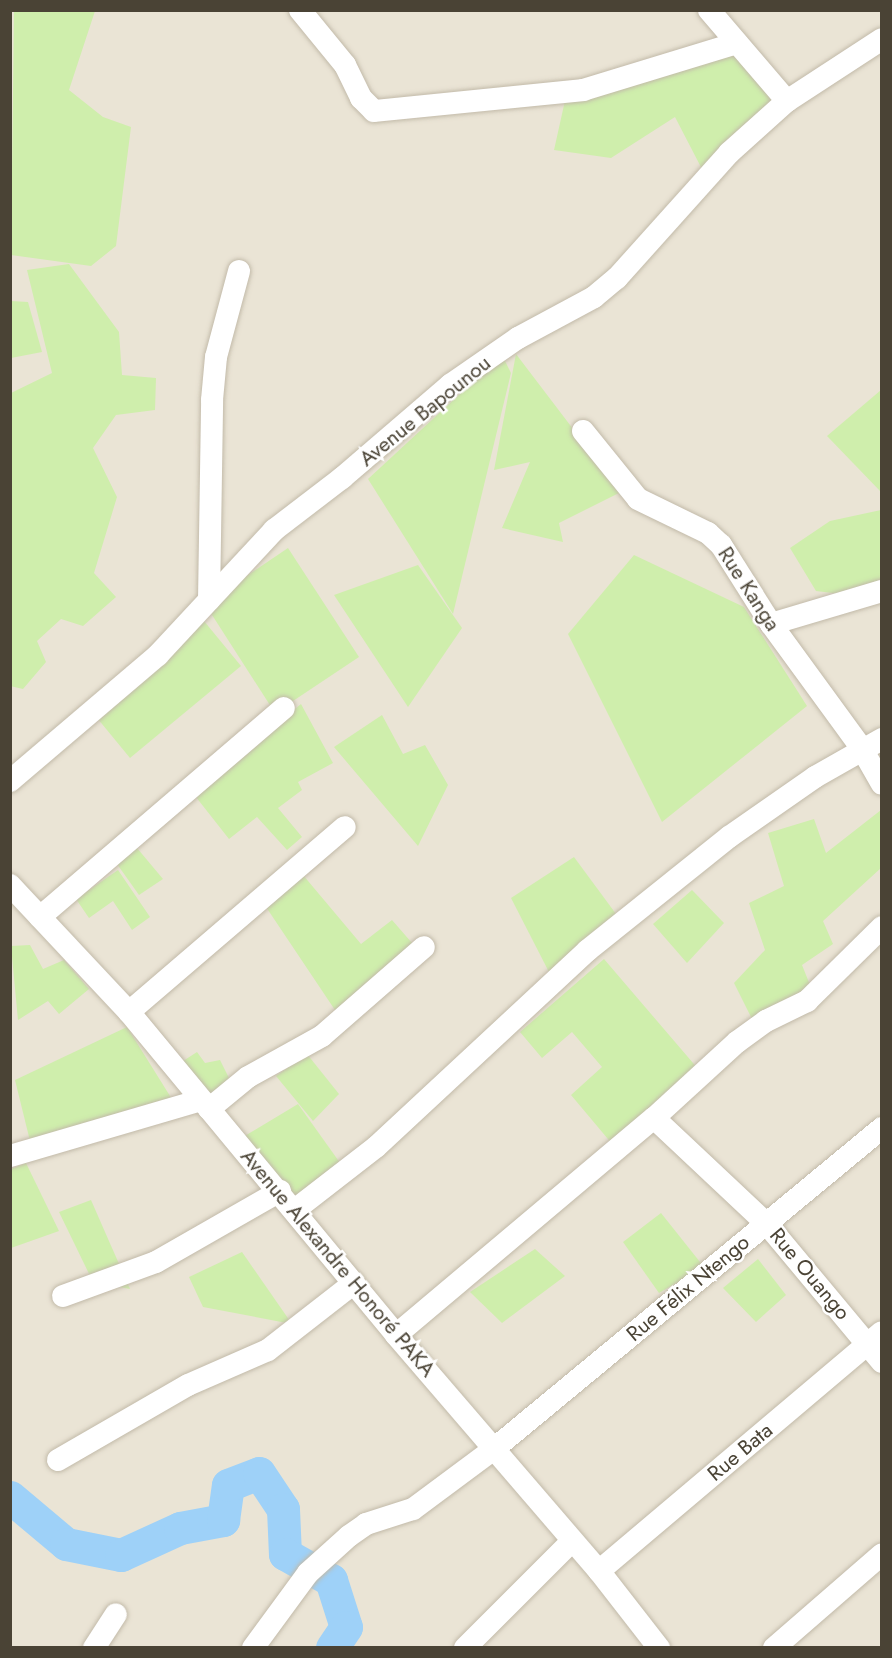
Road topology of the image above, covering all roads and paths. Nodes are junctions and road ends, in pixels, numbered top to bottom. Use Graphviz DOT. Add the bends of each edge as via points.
graph roads {
  1 [pos="300,10"];
  2 [pos="709,10"];
  3 [pos="882,39"];
  4 [pos="737,43"];
  5 [pos="787,101"];
  6 [pos="239,271"];
  7 [pos="583,431"];
  8 [pos="882,591"];
  9 [pos="209,600"];
  10 [pos="771,624"];
  11 [pos="284,708"];
  12 [pos="872,744"];
  13 [pos="10,781"];
  14 [pos="882,784"];
  15 [pos="345,827"];
  16 [pos="10,885"];
  17 [pos="40,917"];
  18 [pos="882,927"];
  19 [pos="424,947"];
  20 [pos="129,1012"];
  21 [pos="205,1105"];
  22 [pos="654,1118"];
  23 [pos="882,1128"];
  24 [pos="10,1156"];
  25 [pos="280,1191"];
  26 [pos="296,1209"];
  27 [pos="766,1223"];
  28 [pos="354,1283"];
  29 [pos="63,1296"];
  30 [pos="396,1335"];
  31 [pos="877,1346"];
  32 [pos="495,1448"];
  33 [pos="58,1460"];
  34 [pos="572,1541"];
  35 [pos="882,1554"];
  36 [pos="599,1571"];
  37 [pos="116,1614"];
  38 [pos="94,1647"];
  39 [pos="253,1647"];
  40 [pos="465,1647"];
  41 [pos="658,1647"];
  42 [pos="774,1647"];
  1 -- 4 [label="street" via="345,65 361,98 375,111 583,90"];
  2 -- 4 [label="street"];
  3 -- 5 [label="street, Avenue Bapounou"];
  4 -- 5 [label="street"];
  5 -- 9 [label="street, Avenue Bapounou" via="729,153 617,278 594,297 518,338 450,385 274,531"];
  6 -- 9 [label="street" via="216,357 212,400"];
  7 -- 10 [label="street, Rue Kanga" via="638,500 715,538"];
  8 -- 10 [label="street"];
  9 -- 13 [label="street, Avenue Bapounou" via="158,655"];
  10 -- 12 [label="street, Rue Kanga"];
  11 -- 17 [label="street"];
  12 -- 14 [label="street, Rue Kanga"];
  12 -- 26 [label="street" via="729,837 597,943 376,1147"];
  15 -- 20 [label="street"];
  16 -- 17 [label="street, Avenue Alexandre Honoré PAKA"];
  17 -- 20 [label="street, Avenue Alexandre Honoré PAKA"];
  18 -- 22 [label="street" via="807,1001 766,1021 737,1042"];
  19 -- 21 [label="street" via="322,1036"];
  20 -- 21 [label="street, Avenue Alexandre Honoré PAKA"];
  21 -- 24 [label="street"];
  21 -- 25 [label="street, Avenue Alexandre Honoré PAKA"];
  22 -- 27 [label="street, Rue Ouango"];
  22 -- 30 [label="street"];
  23 -- 27 [label="street, Rue Félix Ntengo"];
  25 -- 26 [label="street, Avenue Alexandre Honoré PAKA"];
  25 -- 29 [label="street" via="156,1262"];
  26 -- 28 [label="street, Avenue Alexandre Honoré PAKA"];
  27 -- 31 [label="street, Rue Ouango"];
  27 -- 32 [label="street, Rue Félix Ntengo"];
  28 -- 30 [label="street, Avenue Alexandre Honoré PAKA"];
  28 -- 33 [label="street" via="268,1350 188,1386"];
  30 -- 32 [label="street, Avenue Alexandre Honoré PAKA"];
  31 -- 36 [label="street, Rue Bata"];
  32 -- 34 [label="street, Avenue Alexandre Honoré PAKA"];
  32 -- 39 [label="street, Rue Félix Ntengo" via="413,1509 366,1524 350,1536 308,1574"];
  34 -- 36 [label="street, Avenue Alexandre Honoré PAKA"];
  34 -- 40 [label="street"];
  35 -- 42 [label="street"];
  36 -- 41 [label="street, Avenue Alexandre Honoré PAKA"];
  37 -- 38 [label="street"];
}
